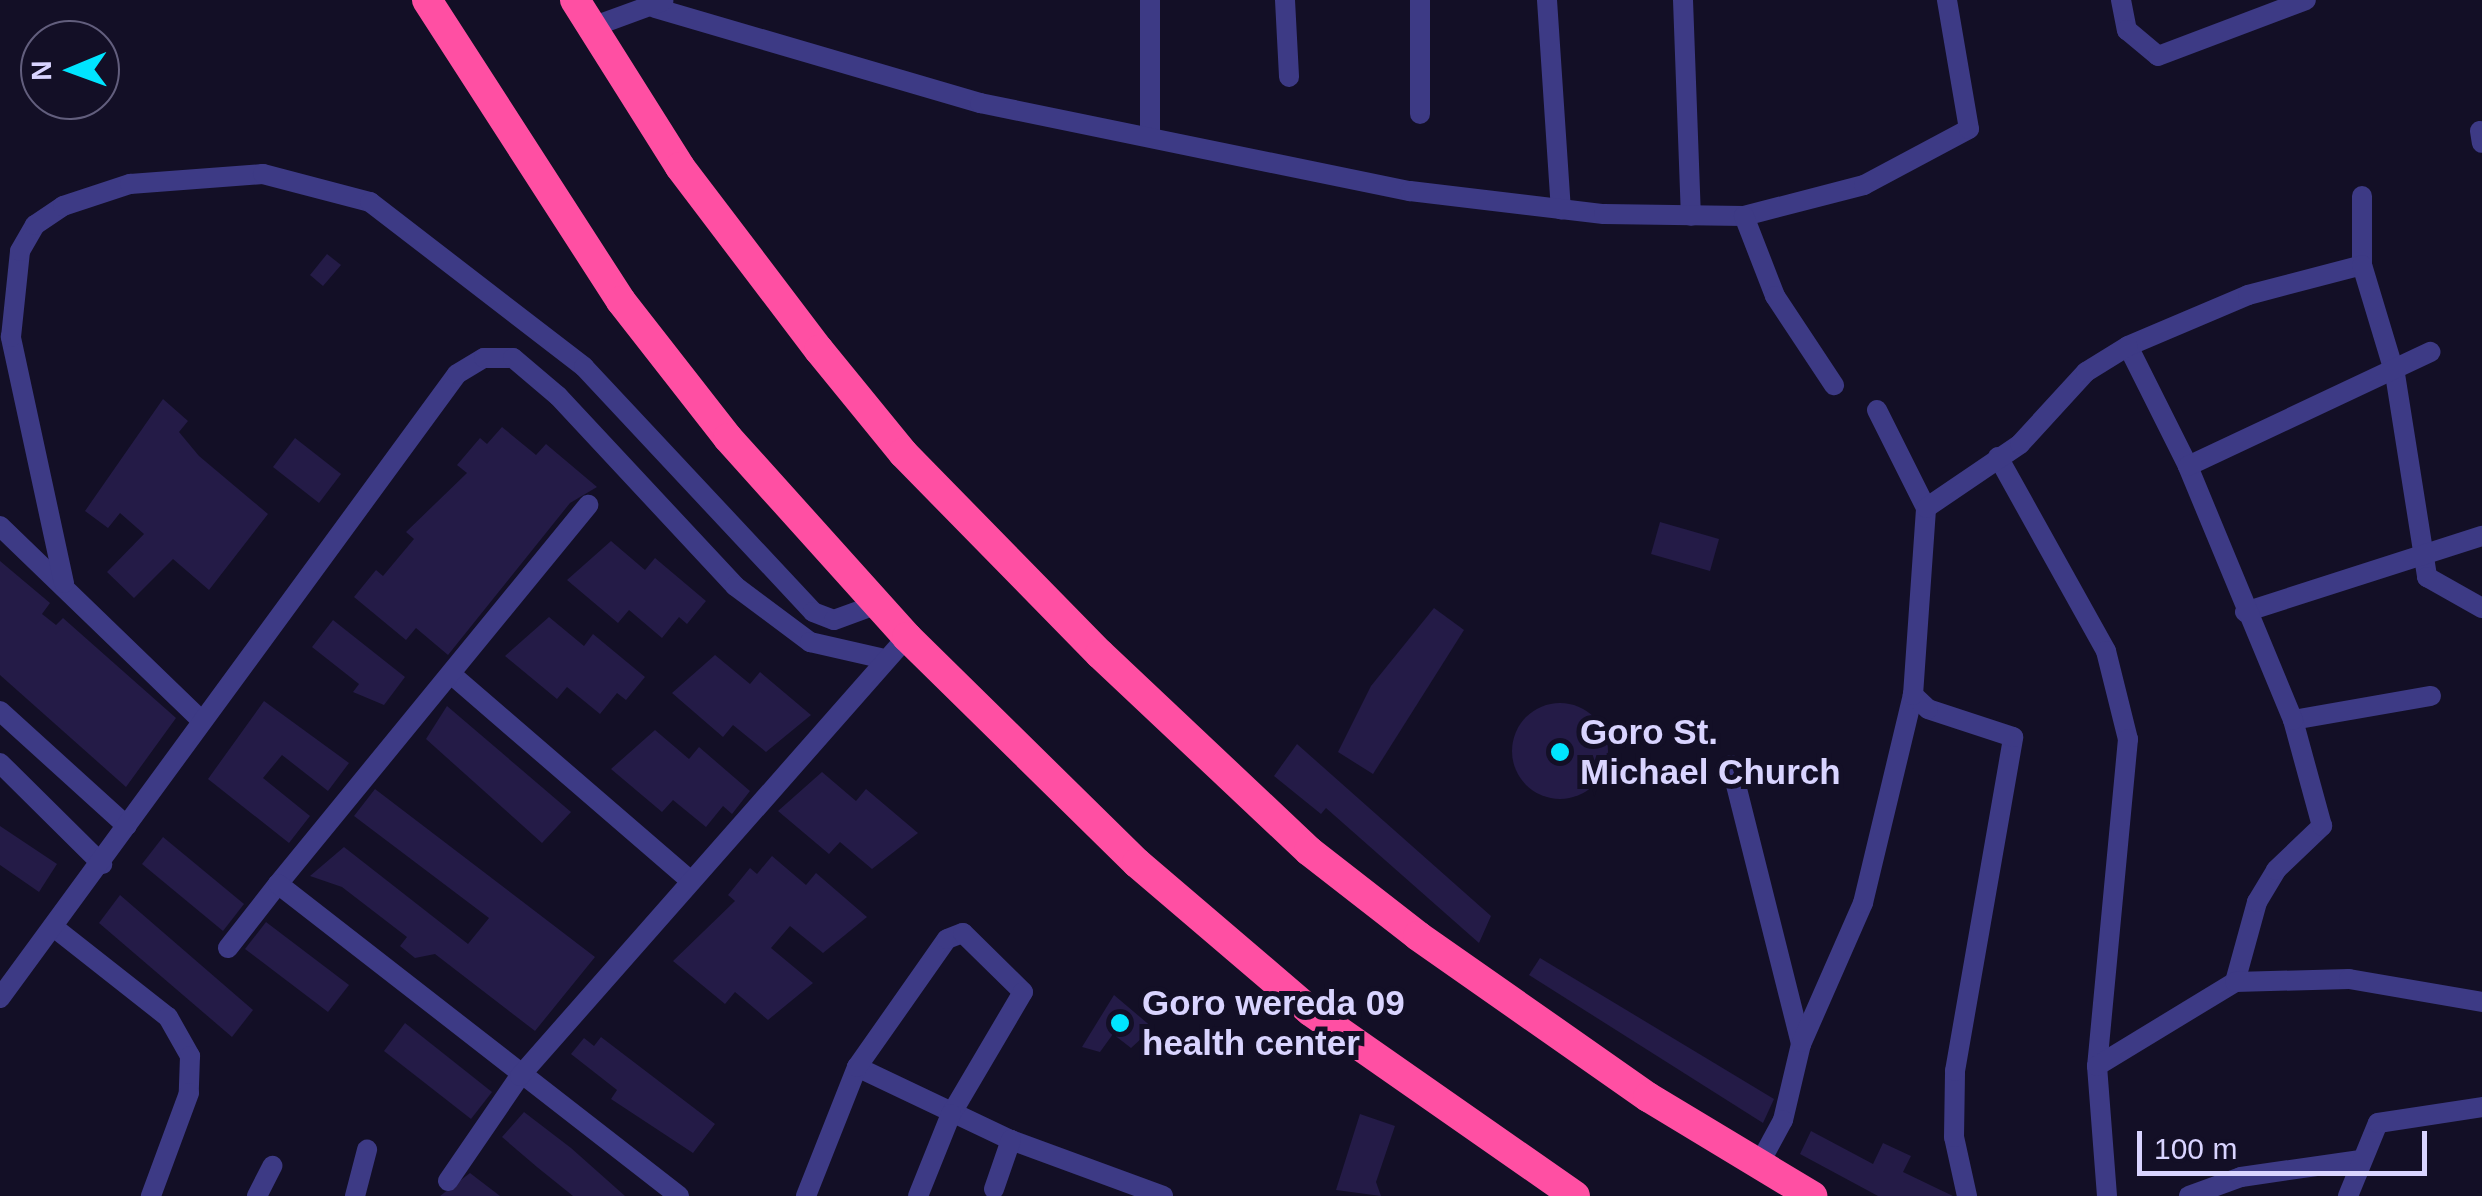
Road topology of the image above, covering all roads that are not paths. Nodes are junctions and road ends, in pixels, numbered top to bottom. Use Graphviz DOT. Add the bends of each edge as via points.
graph roads {
  1 [pos="575,0"];
  2 [pos="1150,0"];
  3 [pos="1285,0"];
  4 [pos="1420,0"];
  5 [pos="1547,0"];
  6 [pos="1683,0"];
  7 [pos="1947,0"];
  8 [pos="2121,0"];
  9 [pos="2306,0"];
  10 [pos="430,4"];
  11 [pos="660,4"];
  12 [pos="592,27"];
  13 [pos="1288,77"];
  14 [pos="1420,114"];
  15 [pos="1150,132"];
  16 [pos="2362,196"];
  17 [pos="1562,210"];
  18 [pos="1691,216"];
  19 [pos="1744,216"];
  20 [pos="2362,266"];
  21 [pos="2128,346"];
  22 [pos="2430,352"];
  23 [pos="2395,374"];
  24 [pos="1834,385"];
  25 [pos="1877,410"];
  26 [pos="1998,457"];
  27 [pos="2188,466"];
  28 [pos="588,505"];
  29 [pos="1926,508"];
  30 [pos="0,526"];
  31 [pos="2482,536"];
  32 [pos="2422,557"];
  33 [pos="64,583"];
  34 [pos="878,604"];
  35 [pos="2482,608"];
  36 [pos="2245,612"];
  37 [pos="907,637"];
  38 [pos="880,658"];
  39 [pos="451,674"];
  40 [pos="1914,695"];
  41 [pos="2431,696"];
  42 [pos="0,711"];
  43 [pos="200,719"];
  44 [pos="2293,720"];
  45 [pos="0,763"];
  46 [pos="1731,766"];
  47 [pos="127,826"];
  48 [pos="102,864"];
  49 [pos="691,882"];
  50 [pos="278,884"];
  51 [pos="56,929"];
  52 [pos="228,948"];
  53 [pos="2235,982"];
  54 [pos="0,998"];
  55 [pos="2482,1002"];
  56 [pos="1801,1044"];
  57 [pos="2098,1066"];
  58 [pos="857,1067"];
  59 [pos="520,1076"];
  60 [pos="2482,1107"];
  61 [pos="951,1114"];
  62 [pos="1011,1140"];
  63 [pos="368,1150"];
  64 [pos="2359,1160"];
  65 [pos="272,1166"];
  66 [pos="1758,1166"];
  67 [pos="448,1181"];
  68 [pos="994,1189"];
  69 [pos="1126,1189"];
  70 [pos="2355,1194"];
  71 [pos="151,1196"];
  72 [pos="257,1196"];
  73 [pos="355,1196"];
  74 [pos="679,1196"];
  75 [pos="806,1196"];
  76 [pos="918,1196"];
  77 [pos="1163,1196"];
  78 [pos="1575,1196"];
  79 [pos="1812,1196"];
  80 [pos="1966,1196"];
  81 [pos="2107,1196"];
  82 [pos="2189,1196"];
  1 -- 12 [label="highway"];
  2 -- 15 [label="street"];
  3 -- 13 [label="street"];
  4 -- 14 [label="street"];
  5 -- 17 [label="street"];
  6 -- 18 [label="street"];
  7 -- 19 [label="street" via="1969,129 1864,185"];
  8 -- 9 [label="street" via="2128,30 2158,56"];
  10 -- 34 [label="highway" via="536,181 728,438"];
  11 -- 12 [label="street"];
  11 -- 15 [label="street" via="980,103"];
  12 -- 66 [label="highway" via="680,167 903,453 1310,850 1462,968"];
  15 -- 17 [label="street" via="1393,187"];
  16 -- 20 [label="street"];
  17 -- 18 [label="street"];
  18 -- 19 [label="street"];
  19 -- 24 [label="street" via="1775,296"];
  20 -- 21 [label="street" via="2248,295"];
  20 -- 23 [label="street"];
  21 -- 26 [label="street" via="2086,372"];
  21 -- 27 [label="street"];
  22 -- 23 [label="street"];
  23 -- 27 [label="street"];
  23 -- 32 [label="street"];
  25 -- 29 [label="street"];
  26 -- 29 [label="street"];
  26 -- 57 [label="street" via="2106,651 2128,739"];
  27 -- 36 [label="street"];
  28 -- 39 [label="street"];
  29 -- 40 [label="street"];
  30 -- 33 [label="street"];
  31 -- 32 [label="street"];
  32 -- 35 [label="street" via="2436,589"];
  32 -- 36 [label="street"];
  33 -- 34 [label="street" via="10,337 20,251 35,225 63,206 130,184 247,173 298,177 370,202 608,388 814,612 834,620"];
  33 -- 43 [label="street"];
  34 -- 37 [label="highway"];
  36 -- 44 [label="street"];
  37 -- 38 [label="street"];
  37 -- 78 [label="highway" via="1137,862 1310,1011"];
  38 -- 43 [label="street" via="810,642 735,586 558,396 513,358 484,358 457,374"];
  38 -- 49 [label="street"];
  39 -- 49 [label="street"];
  39 -- 50 [label="street"];
  40 -- 56 [label="street" via="1863,903"];
  40 -- 80 [label="street" via="1928,709 2014,737 1954,1071 1954,1137"];
  41 -- 44 [label="street"];
  42 -- 47 [label="street"];
  43 -- 47 [label="street"];
  44 -- 53 [label="street" via="2322,826 2266,886"];
  45 -- 48 [label="street"];
  46 -- 56 [label="street"];
  47 -- 48 [label="street"];
  48 -- 51 [label="street"];
  49 -- 59 [label="street"];
  50 -- 52 [label="street"];
  50 -- 59 [label="street"];
  51 -- 54 [label="street"];
  51 -- 71 [label="street" via="168,1017 190,1056 189,1094"];
  53 -- 55 [label="street" via="2349,979"];
  53 -- 57 [label="street"];
  56 -- 66 [label="street" via="1783,1120"];
  57 -- 81 [label="street"];
  58 -- 61 [label="street"];
  58 -- 61 [label="street" via="947,940 971,936 1023,992"];
  58 -- 75 [label="street"];
  59 -- 67 [label="street"];
  59 -- 74 [label="street"];
  60 -- 64 [label="street" via="2378,1123"];
  61 -- 62 [label="street"];
  61 -- 76 [label="street"];
  62 -- 68 [label="street"];
  62 -- 69 [label="street"];
  63 -- 73 [label="street"];
  64 -- 70 [label="street"];
  64 -- 82 [label="street" via="2241,1177"];
  65 -- 72 [label="street"];
  66 -- 79 [label="highway"];
  69 -- 77 [label="street"];
}
